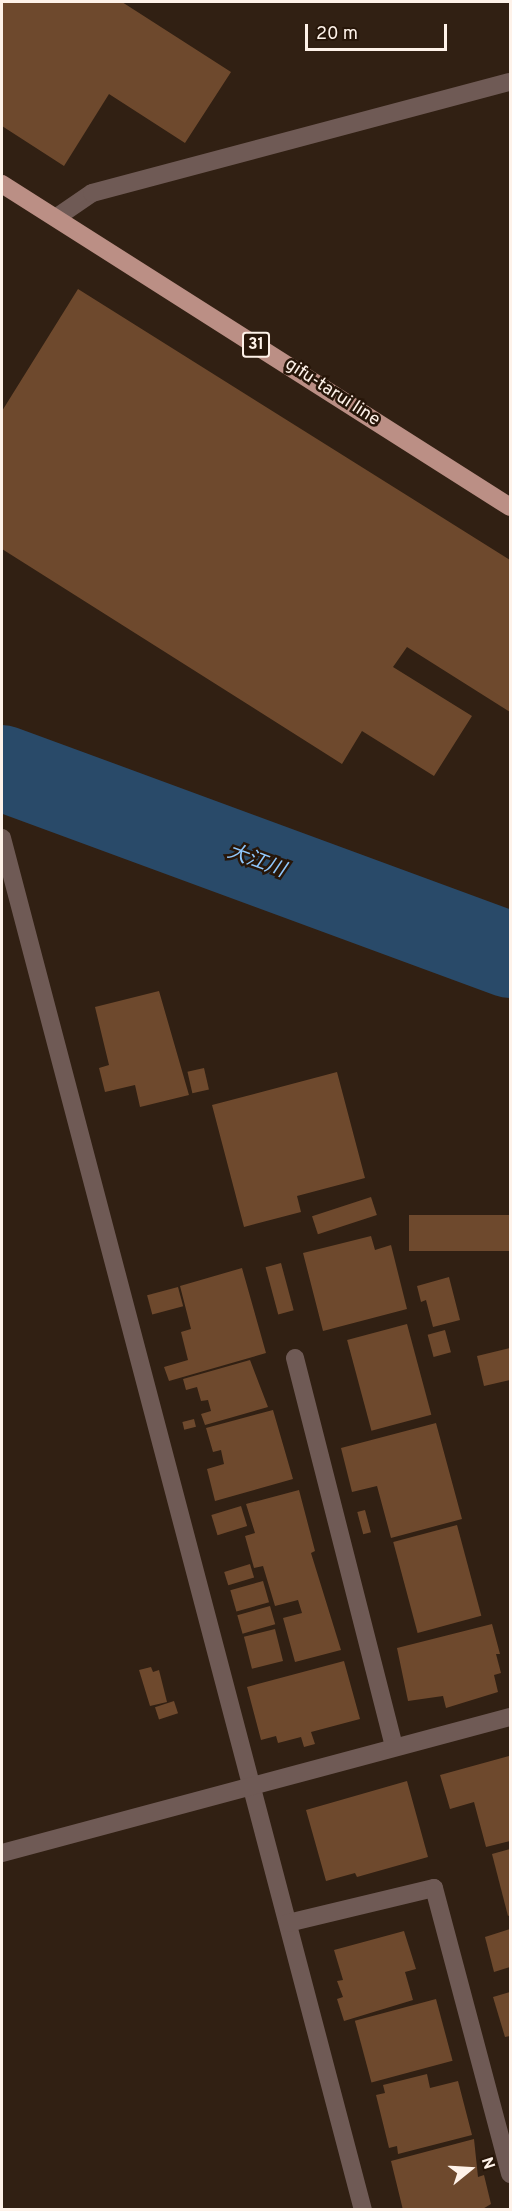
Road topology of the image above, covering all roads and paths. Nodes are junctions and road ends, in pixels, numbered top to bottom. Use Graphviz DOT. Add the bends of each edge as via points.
graph roads {
  1 [pos="510,82"];
  2 [pos="2,184"];
  3 [pos="57,217"];
  4 [pos="510,507"];
  5 [pos="2,838"];
  6 [pos="295,1358"];
  7 [pos="510,1717"];
  8 [pos="394,1746"];
  9 [pos="252,1784"];
  10 [pos="2,1853"];
  11 [pos="288,1923"];
  12 [pos="510,2174"];
  13 [pos="363,2210"];
  1 -- 3 [label="street" via="92,193"];
  2 -- 3 [label="main road, gifu-tarui line / 31"];
  3 -- 4 [label="main road, gifu-tarui line / 31"];
  5 -- 9 [label="street"];
  6 -- 8 [label="street"];
  7 -- 8 [label="street"];
  8 -- 9 [label="street"];
  9 -- 10 [label="street"];
  9 -- 11 [label="street"];
  11 -- 12 [label="street" via="434,1888"];
  11 -- 13 [label="street"];
}
